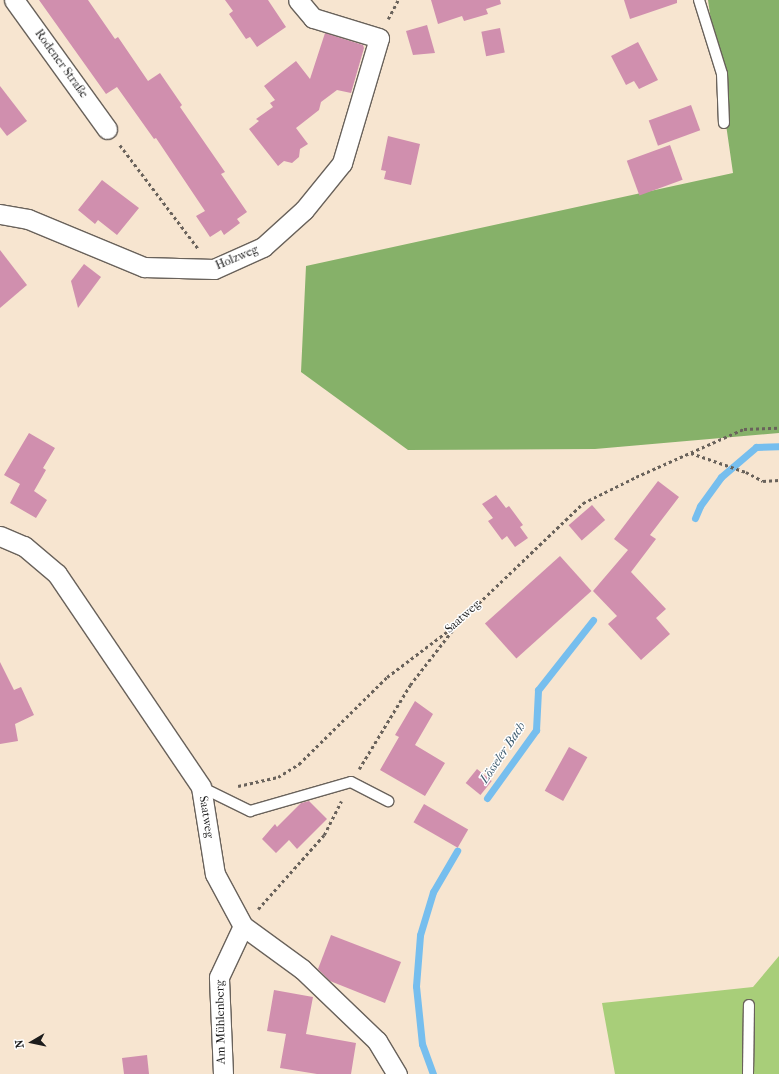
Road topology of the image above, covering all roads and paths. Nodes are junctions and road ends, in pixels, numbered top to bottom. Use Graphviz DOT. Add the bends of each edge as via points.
graph roads {
  1 [pos="14,0"];
  2 [pos="298,0"];
  3 [pos="700,0"];
  4 [pos="724,123"];
  5 [pos="108,129"];
  6 [pos="0,214"];
  7 [pos="214,269"];
  8 [pos="779,428"];
  9 [pos="691,453"];
  10 [pos="779,480"];
  11 [pos="0,536"];
  12 [pos="457,624"];
  13 [pos="351,782"];
  14 [pos="208,791"];
  15 [pos="388,801"];
  16 [pos="243,926"];
  17 [pos="750,1005"];
  18 [pos="223,1074"];
  19 [pos="397,1074"];
  20 [pos="748,1074"];
  1 -- 5 [label="street, Rodener Straße"];
  2 -- 7 [label="street, Holzweg" via="313,18 379,38 342,163 304,210 263,247"];
  3 -- 4 [label="lane" via="722,74"];
  5 -- 7 [label="path"];
  6 -- 7 [label="street, Holzweg" via="28,219 144,267"];
  8 -- 9 [label="path, Saatweg" via="744,429"];
  9 -- 10 [label="path" via="746,472 763,481"];
  9 -- 12 [label="path, Saatweg" via="584,503"];
  11 -- 14 [label="street, Saatweg" via="24,546 57,574"];
  12 -- 13 [label="path" via="410,685"];
  12 -- 14 [label="path, Saatweg" via="387,677 300,764 278,777 224,790"];
  13 -- 14 [label="lane" via="250,811"];
  13 -- 15 [label="lane"];
  13 -- 16 [label="path" via="324,835"];
  14 -- 16 [label="street, Saatweg" via="215,874"];
  16 -- 18 [label="street, Am Mühlenberg" via="218,977"];
  16 -- 19 [label="street, Saatweg" via="302,969 377,1041"];
  17 -- 20 [label="lane"];
}
